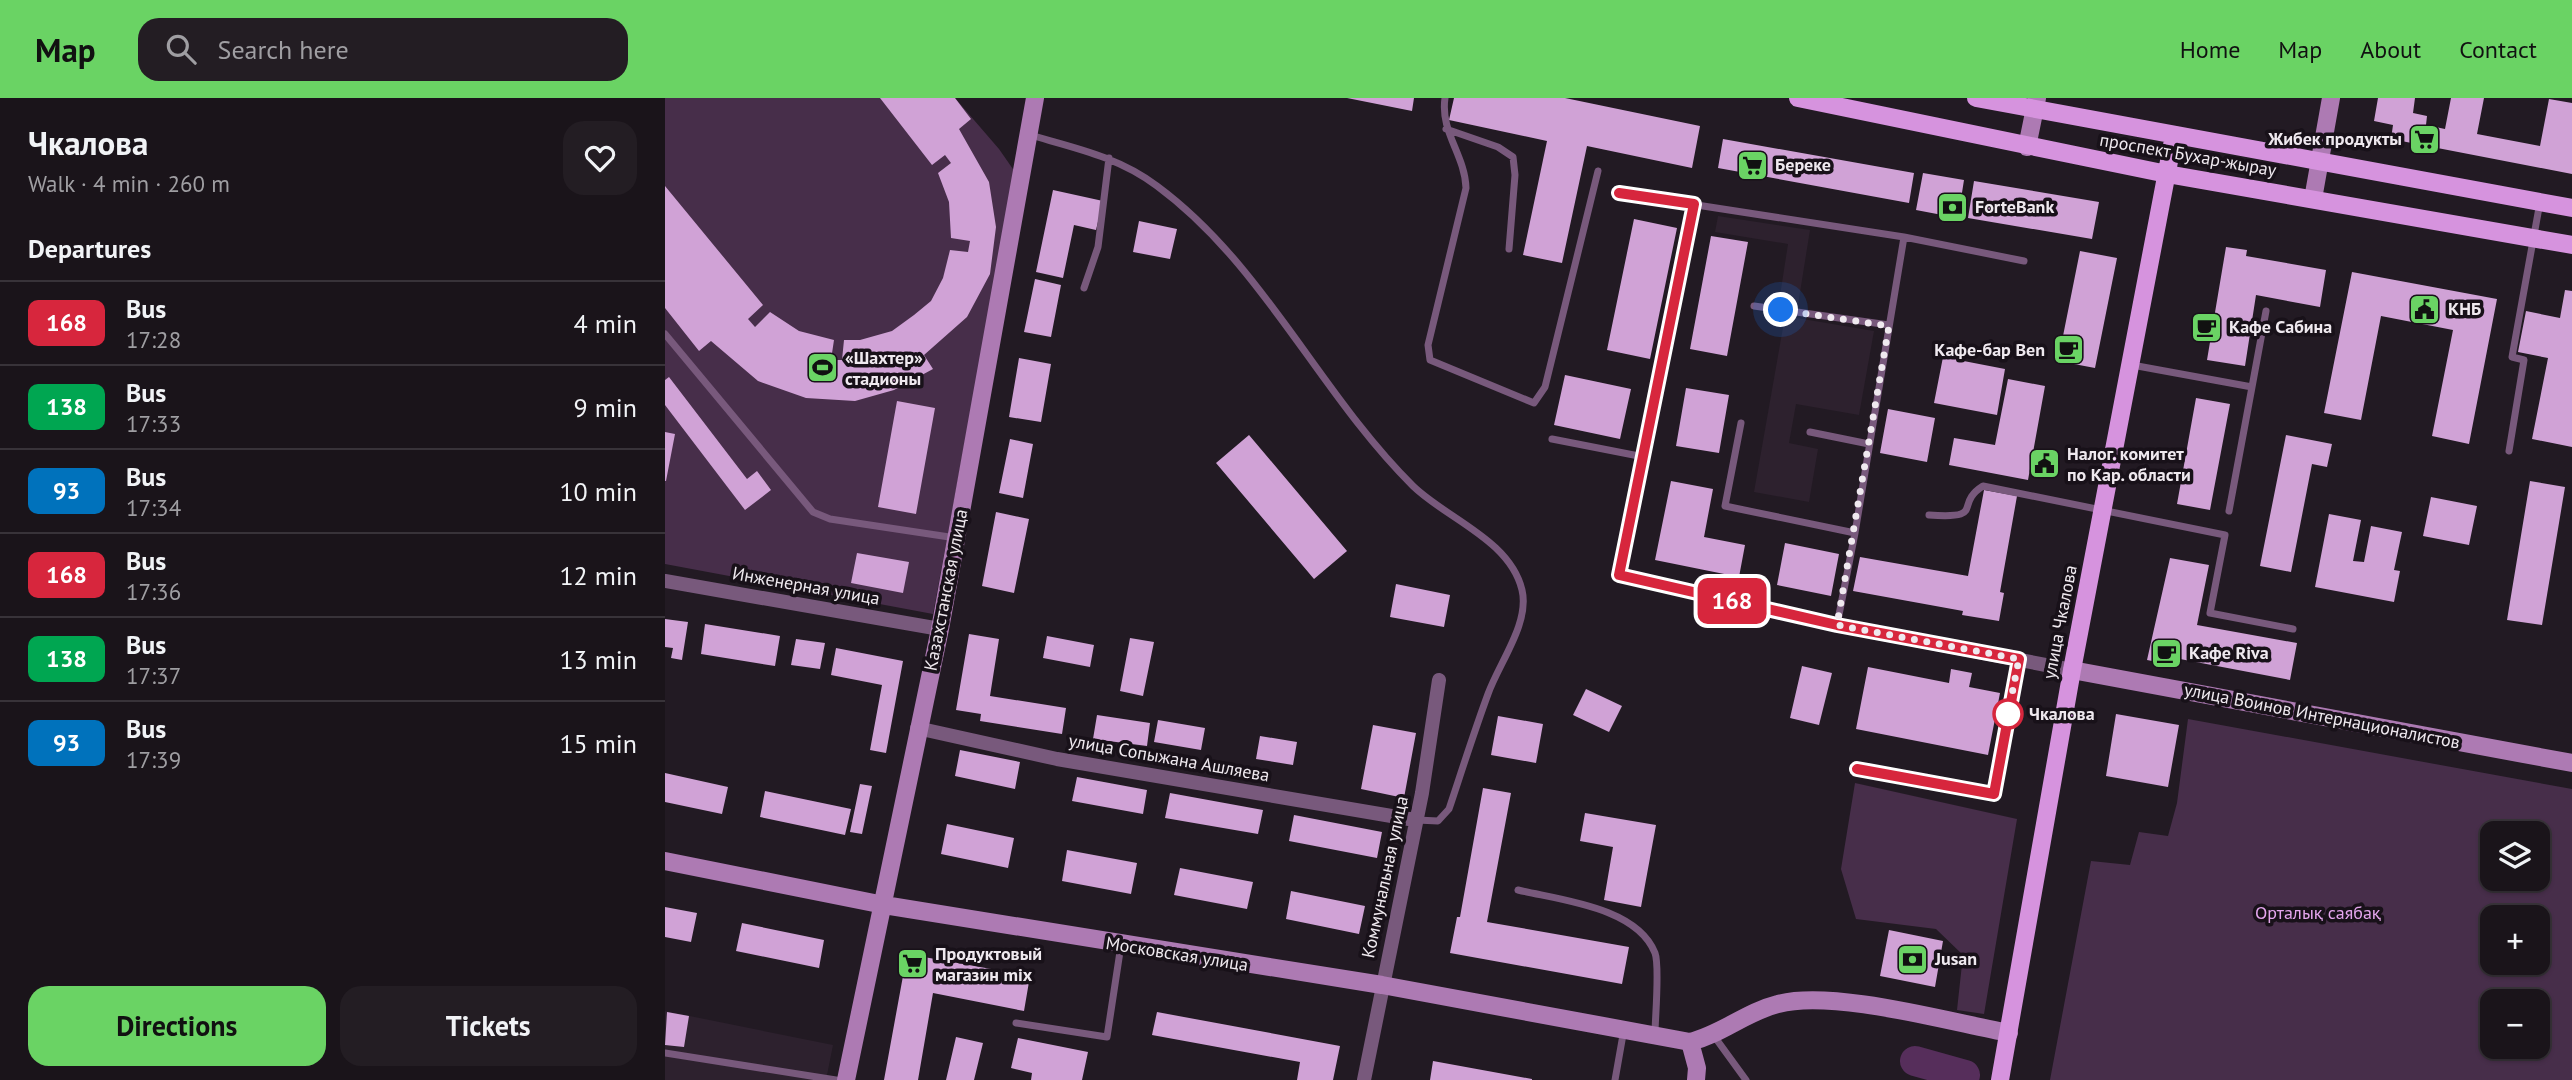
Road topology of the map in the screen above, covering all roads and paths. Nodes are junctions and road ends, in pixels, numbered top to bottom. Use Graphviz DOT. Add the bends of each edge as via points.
graph roads {
  1 [pos="1035,98"];
  2 [pos="1445,98"];
  3 [pos="1798,98"];
  4 [pos="1976,98"];
  5 [pos="2331,98"];
  6 [pos="2036,104"];
  7 [pos="1446,129"];
  8 [pos="1030,135"];
  9 [pos="2174,135"];
  10 [pos="2027,147"];
  11 [pos="1109,158"];
  12 [pos="2319,162"];
  13 [pos="1598,171"];
  14 [pos="2167,174"];
  15 [pos="1619,193"];
  16 [pos="2313,199"];
  17 [pos="2540,202"];
  18 [pos="1694,204"];
  19 [pos="2572,208"];
  20 [pos="1904,237"];
  21 [pos="2534,238"];
  22 [pos="2572,245"];
  23 [pos="1509,249"];
  24 [pos="2024,261"];
  25 [pos="1084,289"];
  26 [pos="1754,306"];
  27 [pos="2266,311"];
  28 [pos="1889,326"];
  29 [pos="665,334"];
  30 [pos="2130,365"];
  31 [pos="2252,387"];
  32 [pos="1741,423"];
  33 [pos="1809,432"];
  34 [pos="1552,439"];
  35 [pos="1869,444"];
  36 [pos="2509,452"];
  37 [pos="1644,457"];
  38 [pos="2229,511"];
  39 [pos="2103,512"];
  40 [pos="1929,515"];
  41 [pos="1855,533"];
  42 [pos="957,538"];
  43 [pos="1633,578"];
  44 [pos="665,581"];
  45 [pos="1837,625"];
  46 [pos="940,629"];
  47 [pos="2293,629"];
  48 [pos="2019,659"];
  49 [pos="2072,670"];
  50 [pos="1439,680"];
  51 [pos="917,728"];
  52 [pos="2572,763"];
  53 [pos="1857,769"];
  54 [pos="1415,820"];
  55 [pos="665,861"];
  56 [pos="1518,890"];
  57 [pos="884,905"];
  58 [pos="1121,945"];
  59 [pos="1382,985"];
  60 [pos="1016,1023"];
  61 [pos="1624,1029"];
  62 [pos="2009,1033"];
  63 [pos="1655,1034"];
  64 [pos="1714,1036"];
  65 [pos="1690,1042"];
  66 [pos="665,1053"];
  67 [pos="836,1080"];
  68 [pos="846,1080"];
  69 [pos="1364,1080"];
  70 [pos="1615,1080"];
  71 [pos="1696,1080"];
  72 [pos="1747,1080"];
  73 [pos="2000,1080"];
  1 -- 8 [label="main road, Казахстанская улица"];
  2 -- 7 [label="lane"];
  3 -- 10 [label="main road, проспект Бухар-жырау"];
  4 -- 6 [label="main road, проспект Бухар-жырау"];
  5 -- 12 [label="main road"];
  6 -- 9 [label="main road, проспект Бухар-жырау"];
  6 -- 10 [label="main road"];
  7 -- 13 [label="lane" via="1466,171 1467,188 1428,345 1430,360 1534,403 1545,387"];
  7 -- 23 [label="lane" via="1513,157"];
  8 -- 11 [label="lane"];
  8 -- 42 [label="main road, Казахстанская улица"];
  9 -- 12 [label="main road, проспект Бухар-жырау"];
  9 -- 14 [label="main road, улица Чкалова"];
  10 -- 14 [label="main road, проспект Бухар-жырау"];
  11 -- 25 [label="lane" via="1098,247"];
  11 -- 54 [label="lane" via="1157,186 1212,233 1263,293 1311,364 1414,487 1494,547 1513,568 1523,606 1449,809 1438,821"];
  12 -- 16 [label="main road"];
  12 -- 17 [label="main road, проспект Бухар-жырау"];
  14 -- 16 [label="main road, проспект Бухар-жырау"];
  14 -- 30 [label="main road, улица Чкалова"];
  15 -- 18 [label="lane"];
  16 -- 21 [label="main road, проспект Бухар-жырау"];
  17 -- 19 [label="main road, проспект Бухар-жырау"];
  17 -- 21 [label="lane"];
  18 -- 20 [label="lane"];
  18 -- 37 [label="lane"];
  20 -- 24 [label="lane"];
  20 -- 28 [label="lane"];
  21 -- 22 [label="main road, проспект Бухар-жырау"];
  21 -- 36 [label="lane" via="2512,357 2524,360"];
  26 -- 28 [label="lane"];
  27 -- 31 [label="lane"];
  28 -- 35 [label="lane"];
  29 -- 42 [label="lane" via="813,512 830,519"];
  30 -- 31 [label="lane"];
  30 -- 39 [label="main road, улица Чкалова"];
  31 -- 38 [label="lane"];
  32 -- 41 [label="lane" via="1725,506"];
  33 -- 35 [label="lane"];
  34 -- 37 [label="lane"];
  35 -- 41 [label="lane"];
  37 -- 43 [label="lane" via="1619,575"];
  39 -- 40 [label="lane" via="1983,486 1958,517"];
  39 -- 47 [label="lane" via="2225,535 2210,613"];
  39 -- 49 [label="main road, улица Чкалова"];
  41 -- 45 [label="lane"];
  42 -- 46 [label="main road, Казахстанская улица"];
  43 -- 45 [label="street"];
  44 -- 46 [label="street, Инженерная улица"];
  45 -- 48 [label="street"];
  46 -- 51 [label="main road, Казахстанская улица"];
  48 -- 49 [label="street"];
  48 -- 53 [label="lane" via="1994,794"];
  49 -- 52 [label="main road, улица Воинов Интернационалистов"];
  49 -- 62 [label="main road, улица Чкалова"];
  50 -- 54 [label="street, Коммунальная улица"];
  51 -- 54 [label="street, улица Сопыжана Ашляева" via="1057,758"];
  51 -- 57 [label="main road, Казахстанская улица"];
  54 -- 59 [label="street, Коммунальная улица"];
  55 -- 57 [label="main road, Московская улица"];
  56 -- 63 [label="lane" via="1618,915 1641,931 1656,954"];
  57 -- 58 [label="main road, Московская улица"];
  57 -- 68 [label="main road, Казахстанская улица"];
  58 -- 59 [label="main road, Московская улица"];
  58 -- 60 [label="lane" via="1107,1037"];
  59 -- 61 [label="main road, Московская улица"];
  59 -- 69 [label="street, Коммунальная улица"];
  61 -- 63 [label="main road, Московская улица"];
  61 -- 70 [label="lane"];
  62 -- 64 [label="main road" via="1814,998 1777,1004"];
  62 -- 73 [label="main road, улица Чкалова"];
  63 -- 65 [label="main road, Московская улица"];
  64 -- 65 [label="main road"];
  64 -- 72 [label="lane"];
  65 -- 71 [label="main road"];
  66 -- 67 [label="lane"];
}
